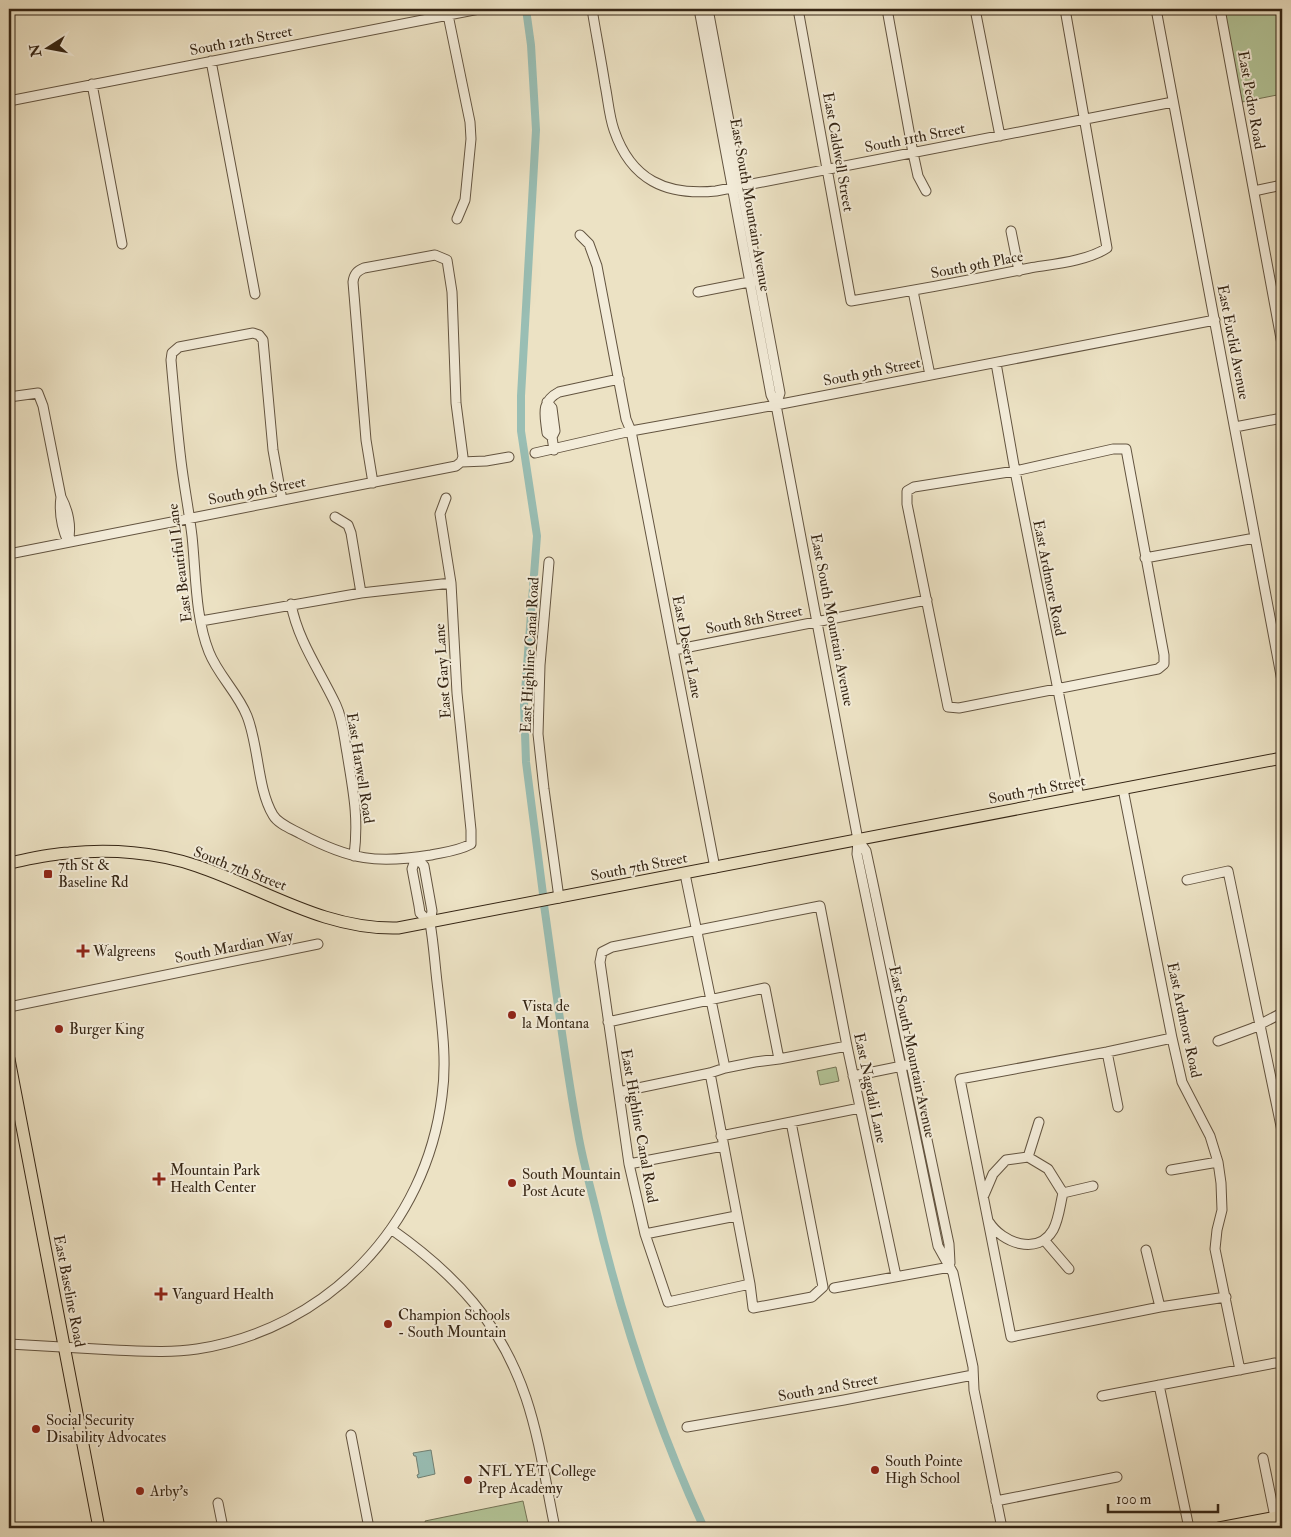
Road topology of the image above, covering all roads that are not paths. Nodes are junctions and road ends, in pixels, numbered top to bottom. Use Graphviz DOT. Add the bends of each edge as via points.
graph roads {
  1 [pos="479,9"];
  2 [pos="592,9"];
  3 [pos="700,9"];
  4 [pos="708,9"];
  5 [pos="798,9"];
  6 [pos="887,9"];
  7 [pos="975,9"];
  8 [pos="1065,9"];
  9 [pos="1156,9"];
  10 [pos="1220,9"];
  11 [pos="448,15"];
  12 [pos="211,61"];
  13 [pos="92,84"];
  14 [pos="9,101"];
  15 [pos="1173,102"];
  16 [pos="1085,119"];
  17 [pos="1000,136"];
  18 [pos="913,153"];
  19 [pos="827,170"];
  20 [pos="1282,185"];
  21 [pos="736,187"];
  22 [pos="1254,190"];
  23 [pos="926,191"];
  24 [pos="457,219"];
  25 [pos="1011,231"];
  26 [pos="580,235"];
  27 [pos="122,244"];
  28 [pos="1019,271"];
  29 [pos="754,282"];
  30 [pos="913,291"];
  31 [pos="698,292"];
  32 [pos="255,294"];
  33 [pos="851,301"];
  34 [pos="1215,320"];
  35 [pos="1282,344"];
  36 [pos="996,362"];
  37 [pos="930,375"];
  38 [pos="619,379"];
  39 [pos="9,397"];
  40 [pos="776,405"];
  41 [pos="1282,418"];
  42 [pos="1235,428"];
  43 [pos="631,432"];
  44 [pos="554,450"];
  45 [pos="535,453"];
  46 [pos="508,457"];
  47 [pos="461,462"];
  48 [pos="1015,471"];
  49 [pos="373,483"];
  50 [pos="446,498"];
  51 [pos="282,500"];
  52 [pos="335,517"];
  53 [pos="190,518"];
  54 [pos="1255,538"];
  55 [pos="68,542"];
  56 [pos="9,554"];
  57 [pos="1145,558"];
  58 [pos="549,562"];
  59 [pos="451,583"];
  60 [pos="361,593"];
  61 [pos="927,600"];
  62 [pos="290,604"];
  63 [pos="201,621"];
  64 [pos="818,621"];
  65 [pos="674,650"];
  66 [pos="1282,681"];
  67 [pos="1057,690"];
  68 [pos="1282,758"];
  69 [pos="1123,789"];
  70 [pos="1078,797"];
  71 [pos="858,840"];
  72 [pos="354,856"];
  73 [pos="416,857"];
  74 [pos="9,863"];
  75 [pos="715,868"];
  76 [pos="685,874"];
  77 [pos="1187,880"];
  78 [pos="427,881"];
  79 [pos="415,884"];
  80 [pos="559,898"];
  81 [pos="430,923"];
  82 [pos="696,931"];
  83 [pos="318,944"];
  84 [pos="711,1001"];
  85 [pos="9,1008"];
  86 [pos="1282,1013"];
  87 [pos="608,1022"];
  88 [pos="1260,1024"];
  89 [pos="1172,1038"];
  90 [pos="1218,1041"];
  91 [pos="846,1046"];
  92 [pos="1107,1052"];
  93 [pos="9,1059"];
  94 [pos="779,1059"];
  95 [pos="906,1065"];
  96 [pos="725,1068"];
  97 [pos="710,1074"];
  98 [pos="853,1076"];
  99 [pos="619,1092"];
  100 [pos="860,1108"];
  101 [pos="1118,1108"];
  102 [pos="791,1122"];
  103 [pos="1040,1122"];
  104 [pos="1282,1131"];
  105 [pos="721,1136"];
  106 [pos="723,1146"];
  107 [pos="1028,1157"];
  108 [pos="1218,1162"];
  109 [pos="629,1164"];
  110 [pos="1171,1170"];
  111 [pos="1093,1186"];
  112 [pos="1063,1193"];
  113 [pos="983,1196"];
  114 [pos="736,1216"];
  115 [pos="988,1220"];
  116 [pos="391,1229"];
  117 [pos="645,1234"];
  118 [pos="1044,1241"];
  119 [pos="1146,1250"];
  120 [pos="950,1267"];
  121 [pos="1069,1269"];
  122 [pos="896,1276"];
  123 [pos="750,1284"];
  124 [pos="834,1288"];
  125 [pos="1226,1297"];
  126 [pos="1160,1308"];
  127 [pos="9,1344"];
  128 [pos="65,1348"];
  129 [pos="1275,1363"];
  130 [pos="1240,1370"];
  131 [pos="973,1374"];
  132 [pos="1160,1385"];
  133 [pos="1102,1396"];
  134 [pos="687,1427"];
  135 [pos="351,1435"];
  136 [pos="1263,1458"];
  137 [pos="1117,1477"];
  138 [pos="996,1501"];
  139 [pos="218,1503"];
  140 [pos="1278,1516"];
  141 [pos="99,1528"];
  142 [pos="223,1528"];
  143 [pos="370,1528"];
  144 [pos="555,1528"];
  145 [pos="1002,1528"];
  146 [pos="1189,1528"];
  147 [pos="1219,1528"];
  1 -- 11 [label="street, South 12th Street"];
  2 -- 21 [label="street, South 11th Street" via="613,128 621,149 634,167 647,178 678,191 697,193"];
  3 -- 21 [label="street, East South Mountain Avenue"];
  4 -- 21 [label="street, East South Mountain Avenue"];
  5 -- 19 [label="street, East Caldwell Street"];
  6 -- 18 [label="street"];
  7 -- 17 [label="street"];
  8 -- 16 [label="street"];
  9 -- 15 [label="street, East Euclid Avenue"];
  10 -- 22 [label="street, East Pedro Road"];
  11 -- 12 [label="street, South 12th Street"];
  11 -- 24 [label="street" via="471,139 465,200"];
  12 -- 13 [label="street, South 12th Street"];
  12 -- 32 [label="street"];
  13 -- 14 [label="street, South 12th Street"];
  13 -- 27 [label="street"];
  15 -- 16 [label="street, South 11th Street"];
  15 -- 34 [label="street, East Euclid Avenue"];
  16 -- 17 [label="street, South 11th Street"];
  16 -- 28 [label="street, South 9th Place" via="1107,248 1099,254"];
  17 -- 18 [label="street, South 11th Street"];
  18 -- 19 [label="street, South 11th Street"];
  18 -- 23 [label="street" via="918,176"];
  19 -- 21 [label="street, South 11th Street"];
  19 -- 33 [label="street, East Caldwell Street"];
  20 -- 22 [label="street"];
  21 -- 29 [label="street, East South Mountain Avenue"];
  22 -- 35 [label="street, East Pedro Road"];
  25 -- 28 [label="street"];
  26 -- 38 [label="street, East Desert Lane" via="589,244 597,266"];
  28 -- 30 [label="street, South 9th Place"];
  29 -- 31 [label="street"];
  29 -- 40 [label="street, East South Mountain Avenue" via="771,395"];
  30 -- 33 [label="street, South 9th Place"];
  30 -- 37 [label="street"];
  34 -- 36 [label="street, South 9th Street"];
  34 -- 42 [label="street, East Euclid Avenue"];
  36 -- 37 [label="street, South 9th Street"];
  36 -- 48 [label="street, East Ardmore Road"];
  37 -- 40 [label="street, South 9th Street"];
  38 -- 43 [label="street, East Desert Lane"];
  38 -- 44 [label="street" via="552,396 544,410 550,420 547,433 552,437"];
  39 -- 55 [label="street" via="38,392 61,497 66,505 71,532"];
  40 -- 43 [label="street, South 9th Street"];
  40 -- 64 [label="street, East South Mountain Avenue"];
  41 -- 42 [label="street"];
  42 -- 54 [label="street, East Euclid Avenue"];
  43 -- 44 [label="street, South 9th Street"];
  43 -- 65 [label="street, East Desert Lane"];
  44 -- 45 [label="street, South 9th Street"];
  46 -- 47 [label="street, South 9th Street"];
  47 -- 49 [label="street, South 9th Street" via="456,466"];
  47 -- 49 [label="street" via="452,292 446,260 435,255 364,268 354,275 353,282 363,408"];
  48 -- 57 [label="street" via="1126,449"];
  48 -- 61 [label="street" via="907,491"];
  48 -- 67 [label="street, East Ardmore Road"];
  49 -- 51 [label="street, South 9th Street"];
  50 -- 59 [label="street, East Gary Lane" via="440,514"];
  51 -- 53 [label="street, South 9th Street"];
  51 -- 53 [label="street, East Beautiful Lane" via="273,450 263,340 253,333 179,347 172,353 172,368"];
  52 -- 60 [label="street" via="348,525 351,533"];
  53 -- 55 [label="street, South 9th Street"];
  53 -- 63 [label="street, East Beautiful Lane"];
  54 -- 57 [label="street"];
  54 -- 66 [label="street, East Euclid Avenue"];
  55 -- 56 [label="street, South 9th Street"];
  57 -- 67 [label="street" via="1164,664 1158,669"];
  58 -- 80 [label="street, East Highline Canal Road" via="538,734"];
  59 -- 60 [label="street"];
  59 -- 73 [label="street, East Gary Lane" via="471,844"];
  60 -- 62 [label="street"];
  61 -- 64 [label="street, South 8th Street"];
  61 -- 67 [label="street" via="948,707 959,708"];
  62 -- 63 [label="street"];
  62 -- 72 [label="street, East Harwell Road" via="302,642 341,717 357,812"];
  63 -- 72 [label="street, East Beautiful Lane" via="209,652 247,716 273,816 306,837"];
  64 -- 65 [label="street, South 8th Street"];
  64 -- 71 [label="street, East South Mountain Avenue"];
  65 -- 75 [label="street, East Desert Lane"];
  67 -- 70 [label="street, East Ardmore Road"];
  68 -- 69 [label="main road, South 7th Street"];
  69 -- 70 [label="main road, South 7th Street"];
  69 -- 89 [label="street, East Ardmore Road"];
  70 -- 71 [label="main road, South 7th Street"];
  71 -- 75 [label="main road, South 7th Street"];
  71 -- 95 [label="street, East South Mountain Avenue" via="857,854"];
  72 -- 73 [label="street" via="387,860"];
  73 -- 78 [label="street" via="424,866"];
  73 -- 79 [label="street" via="412,869"];
  74 -- 81 [label="main road, South 7th Street" via="67,853 132,853 196,866 297,908 343,923 381,929"];
  75 -- 76 [label="main road, South 7th Street"];
  76 -- 80 [label="main road, South 7th Street"];
  76 -- 82 [label="street"];
  77 -- 88 [label="street" via="1228,871"];
  78 -- 79 [label="street"];
  78 -- 81 [label="street" via="432,911"];
  79 -- 81 [label="street" via="420,913"];
  80 -- 81 [label="main road, South 7th Street"];
  81 -- 116 [label="street" via="443,1043 442,1094 434,1140 424,1169 411,1199"];
  82 -- 84 [label="street"];
  82 -- 87 [label="street, East Highline Canal Road" via="612,947 602,952 600,962"];
  82 -- 91 [label="street, East Nagdali Lane" via="820,906"];
  83 -- 85 [label="street, South Mardian Way"];
  84 -- 87 [label="street"];
  84 -- 94 [label="street" via="765,988"];
  84 -- 96 [label="street"];
  86 -- 88 [label="street"];
  87 -- 99 [label="street, East Highline Canal Road"];
  88 -- 90 [label="street"];
  88 -- 104 [label="street"];
  89 -- 92 [label="street"];
  89 -- 108 [label="street, East Ardmore Road" via="1182,1082 1210,1136"];
  91 -- 94 [label="street"];
  91 -- 98 [label="street, East Nagdali Lane"];
  92 -- 101 [label="street"];
  92 -- 113 [label="street" via="960,1079"];
  93 -- 128 [label="main road, East Baseline Road"];
  94 -- 96 [label="street"];
  95 -- 98 [label="street"];
  95 -- 120 [label="street, East South Mountain Avenue" via="938,1246"];
  96 -- 97 [label="street"];
  97 -- 99 [label="street"];
  97 -- 105 [label="street"];
  98 -- 100 [label="street, East Nagdali Lane"];
  99 -- 109 [label="street, East Highline Canal Road"];
  100 -- 102 [label="street"];
  100 -- 122 [label="street, East Nagdali Lane"];
  102 -- 105 [label="street"];
  102 -- 123 [label="street" via="824,1286 812,1297 753,1308"];
  103 -- 107 [label="street"];
  105 -- 106 [label="street"];
  106 -- 109 [label="street"];
  106 -- 114 [label="street"];
  107 -- 112 [label="street" via="1048,1169"];
  107 -- 113 [label="street" via="1006,1160 993,1174"];
  108 -- 110 [label="street"];
  108 -- 125 [label="street, East Ardmore Road" via="1222,1210 1215,1249"];
  109 -- 117 [label="street, East Highline Canal Road"];
  111 -- 112 [label="street"];
  112 -- 118 [label="street" via="1058,1218"];
  113 -- 115 [label="street"];
  114 -- 117 [label="street"];
  114 -- 123 [label="street"];
  115 -- 118 [label="street" via="993,1228 1012,1241 1027,1245"];
  115 -- 126 [label="street" via="1011,1337"];
  116 -- 128 [label="street" via="365,1261 325,1296 297,1314 247,1336 179,1351"];
  116 -- 144 [label="street" via="460,1286 501,1341 518,1375 531,1413"];
  117 -- 123 [label="street, East Highline Canal Road" via="668,1302"];
  118 -- 121 [label="street"];
  119 -- 126 [label="street"];
  120 -- 122 [label="street"];
  120 -- 131 [label="street, East South Mountain Avenue"];
  122 -- 124 [label="street"];
  125 -- 126 [label="street"];
  125 -- 130 [label="street, East Ardmore Road"];
  127 -- 128 [label="street"];
  128 -- 141 [label="main road, East Baseline Road"];
  129 -- 130 [label="street"];
  130 -- 132 [label="street"];
  131 -- 134 [label="street, South 2nd Street"];
  131 -- 138 [label="street, East South Mountain Avenue"];
  132 -- 133 [label="street"];
  132 -- 146 [label="street"];
  135 -- 143 [label="street"];
  136 -- 140 [label="street"];
  137 -- 138 [label="street"];
  138 -- 145 [label="street, East South Mountain Avenue"];
  139 -- 142 [label="street"];
  140 -- 147 [label="main road"];
}
